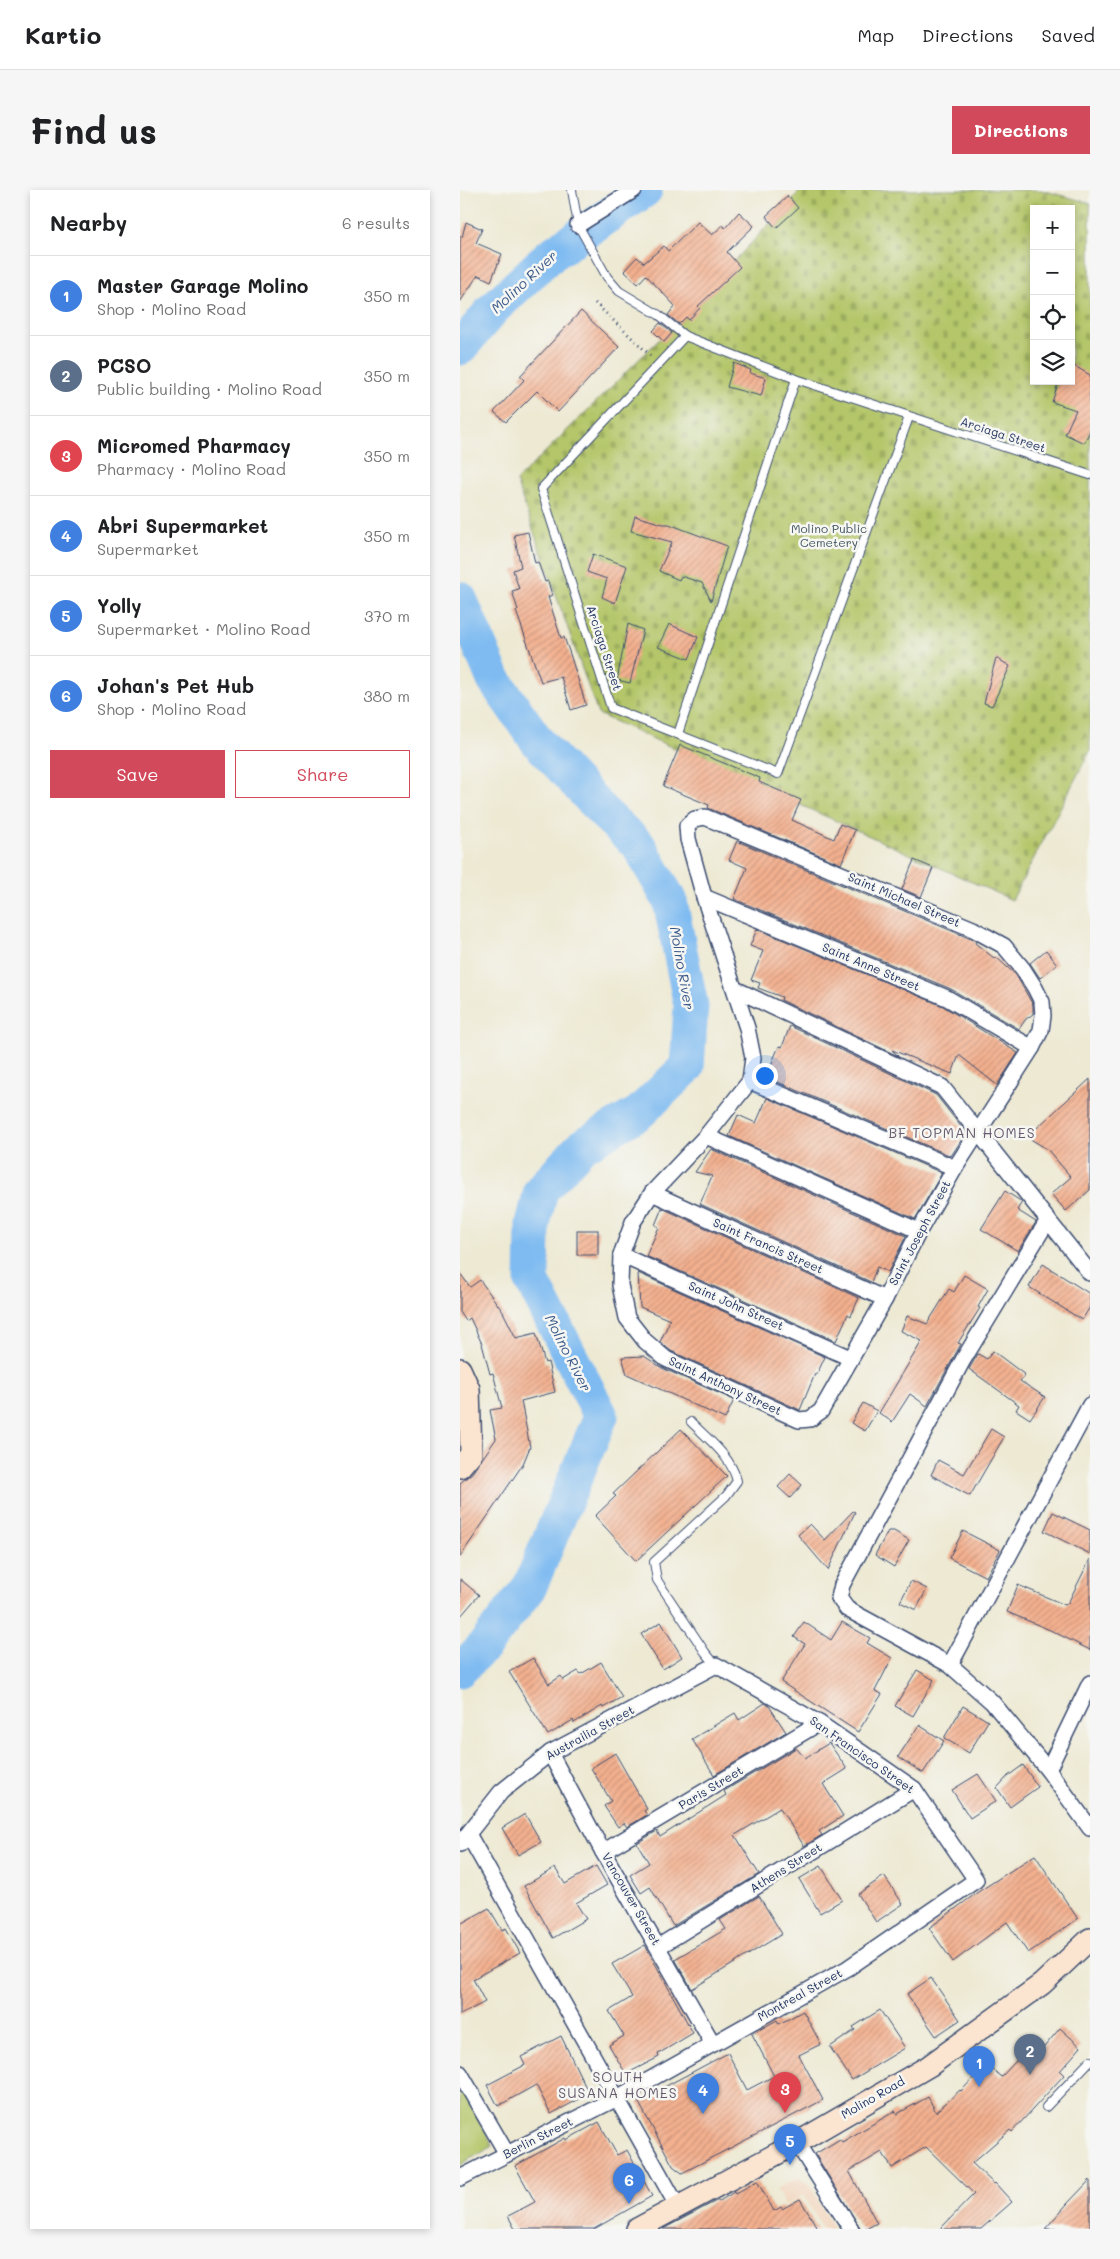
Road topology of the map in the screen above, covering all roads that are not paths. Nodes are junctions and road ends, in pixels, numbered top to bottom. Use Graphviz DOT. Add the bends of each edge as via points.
graph roads {
  1 [pos="572,190"];
  2 [pos="634,190"];
  3 [pos="578,225"];
  4 [pos="685,336"];
  5 [pos="796,379"];
  6 [pos="909,417"];
  7 [pos="1090,475"];
  8 [pos="678,734"];
  9 [pos="704,897"];
  10 [pos="735,989"];
  11 [pos="1032,1048"];
  12 [pos="750,1081"];
  13 [pos="978,1131"];
  14 [pos="706,1136"];
  15 [pos="955,1168"];
  16 [pos="652,1193"];
  17 [pos="1048,1220"];
  18 [pos="919,1231"];
  19 [pos="621,1255"];
  20 [pos="1090,1273"];
  21 [pos="885,1299"];
  22 [pos="850,1358"];
  23 [pos="460,1369"];
  24 [pos="1090,1404"];
  25 [pos="810,1419"];
  26 [pos="691,1422"];
  27 [pos="460,1467"];
  28 [pos="716,1665"];
  29 [pos="950,1665"];
  30 [pos="1090,1682"];
  31 [pos="819,1723"];
  32 [pos="550,1753"];
  33 [pos="1048,1770"];
  34 [pos="914,1789"];
  35 [pos="1090,1828"];
  36 [pos="464,1839"];
  37 [pos="603,1852"];
  38 [pos="976,1880"];
  39 [pos="1090,1939"];
  40 [pos="658,1947"];
  41 [pos="713,2044"];
  42 [pos="1090,2061"];
  43 [pos="460,2074"];
  44 [pos="617,2098"];
  45 [pos="1046,2107"];
  46 [pos="797,2142"];
  47 [pos="507,2154"];
  48 [pos="460,2178"];
  49 [pos="678,2207"];
  50 [pos="637,2229"];
  51 [pos="850,2229"];
  1 -- 3 [label="lane"];
  2 -- 3 [label="street"];
  3 -- 4 [label="lane" via="607,277 619,290"];
  4 -- 5 [label="lane, Arciaga Street"];
  4 -- 8 [label="lane, Arciaga Street" via="541,489 611,708"];
  5 -- 6 [label="lane, Arciaga Street"];
  5 -- 8 [label="lane"];
  6 -- 7 [label="lane, Arciaga Street"];
  6 -- 8 [label="lane, Arciaga Street" via="778,774"];
  9 -- 10 [label="street"];
  9 -- 11 [label="street, Saint Anne Street" via="947,998"];
  9 -- 11 [label="street, Saint Michael Street" via="687,826 694,819 705,817 974,929 1004,946 1023,969 1042,1002 1041,1030"];
  10 -- 12 [label="street" via="753,1058"];
  10 -- 13 [label="street" via="942,1086"];
  11 -- 13 [label="street, Saint Joseph Street"];
  12 -- 14 [label="street"];
  12 -- 15 [label="street"];
  13 -- 15 [label="street, Saint Joseph Street"];
  13 -- 17 [label="street"];
  14 -- 16 [label="street"];
  14 -- 18 [label="street"];
  15 -- 18 [label="street, Saint Joseph Street"];
  16 -- 19 [label="street" via="633,1222"];
  16 -- 21 [label="street, Saint Francis Street"];
  17 -- 20 [label="street"];
  17 -- 29 [label="street" via="963,1360 842,1585 839,1598 847,1609"];
  18 -- 21 [label="street, Saint Joseph Street"];
  19 -- 22 [label="street, Saint John Street"];
  19 -- 25 [label="street, Saint Anthony Street" via="620,1285 627,1318 645,1341 666,1359 798,1420"];
  21 -- 22 [label="street, Saint Joseph Street"];
  22 -- 25 [label="street, Saint Joseph Street" via="821,1411"];
  23 -- 27 [label="main road" via="469,1389 471,1454"];
  24 -- 29 [label="street"];
  26 -- 28 [label="lane" via="729,1460 737,1481 726,1496 654,1562 657,1580"];
  28 -- 31 [label="street, San Francisco Street"];
  28 -- 32 [label="street, Austrailia Street"];
  29 -- 33 [label="street" via="992,1702"];
  30 -- 33 [label="street"];
  31 -- 34 [label="street, San Francisco Street"];
  31 -- 37 [label="street, Paris Street"];
  32 -- 36 [label="street, Austrailia Street" via="501,1792"];
  32 -- 37 [label="street, Vancouver Street"];
  33 -- 35 [label="street"];
  34 -- 38 [label="street, San Francisco Street"];
  34 -- 40 [label="street, Athens Street"];
  36 -- 44 [label="street"];
  37 -- 40 [label="street, Vancouver Street"];
  38 -- 41 [label="street, Montreal Street" via="848,1968"];
  39 -- 46 [label="main road, Molino Road" via="1042,1984 929,2066"];
  40 -- 41 [label="street, Vancouver Street"];
  41 -- 44 [label="street, Montreal Street"];
  42 -- 45 [label="lane"];
  43 -- 47 [label="street"];
  44 -- 47 [label="street, Berlin Street"];
  44 -- 49 [label="street"];
  46 -- 49 [label="main road, Molino Road"];
  46 -- 51 [label="street"];
  47 -- 48 [label="street, Berlin Street"];
  49 -- 50 [label="main road, Molino Road"];
}
